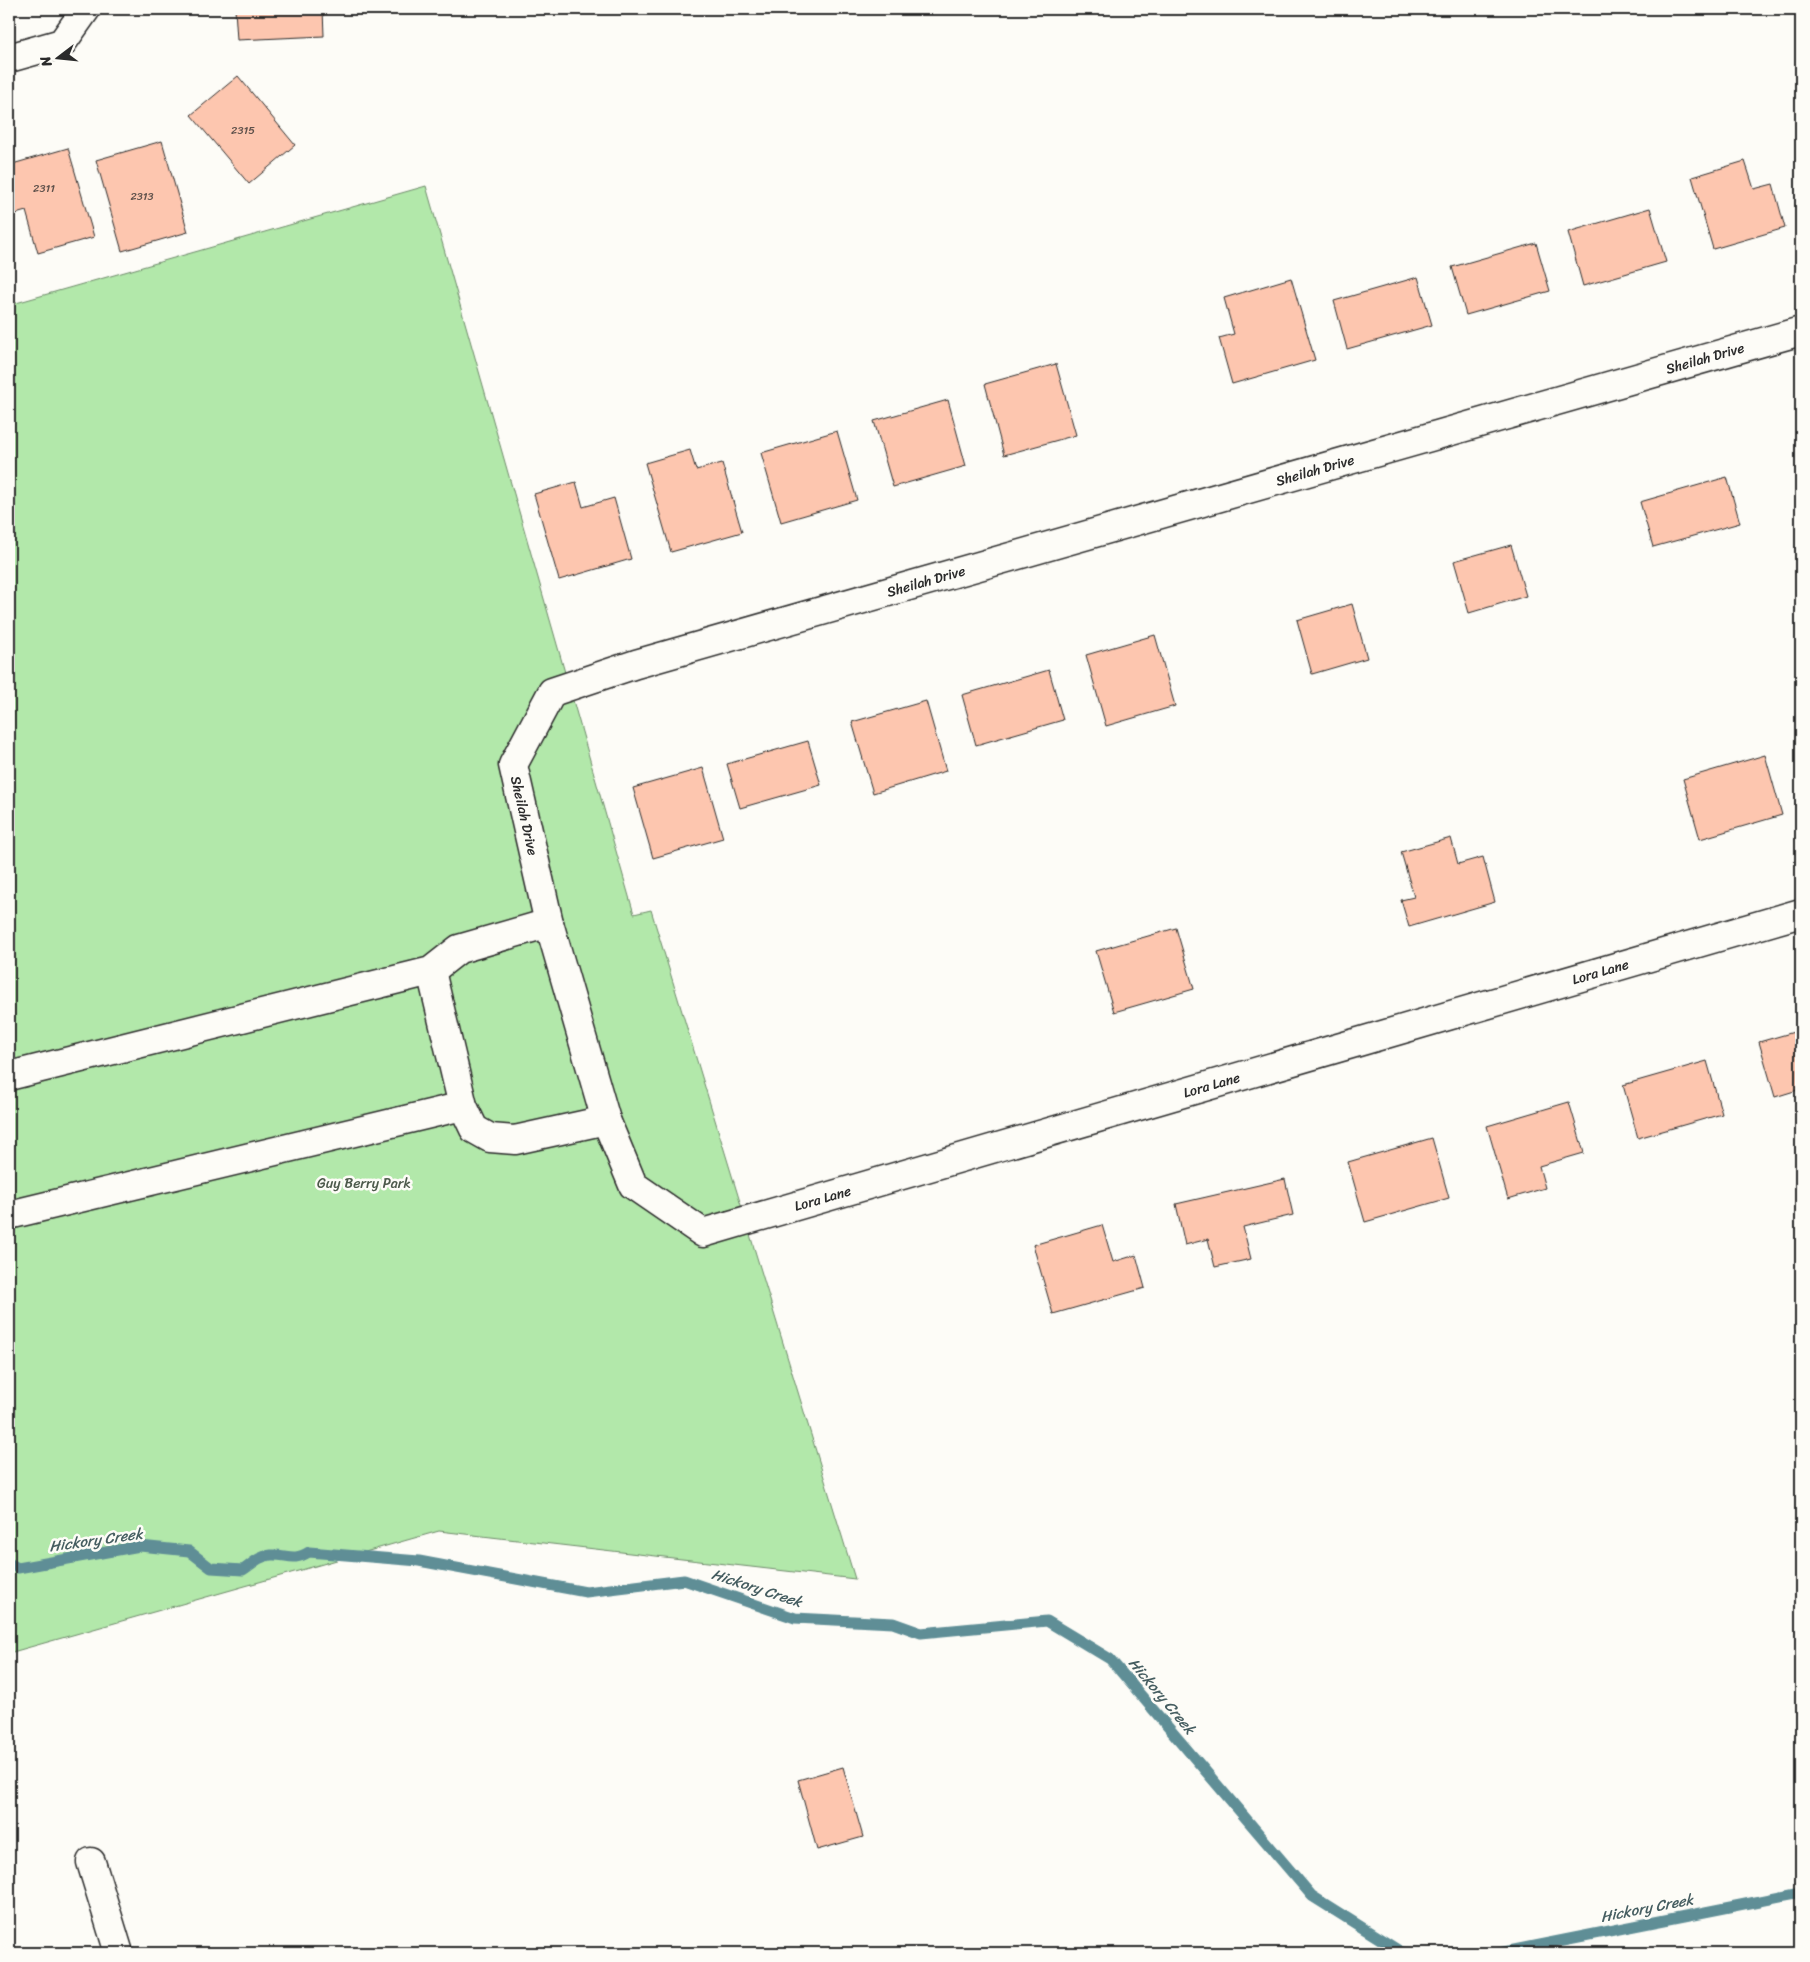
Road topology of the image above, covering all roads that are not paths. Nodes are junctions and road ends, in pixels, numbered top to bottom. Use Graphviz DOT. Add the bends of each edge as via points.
graph roads {
  1 [pos="86,9"];
  2 [pos="9,58"];
  3 [pos="1801,331"];
  4 [pos="1801,913"];
  5 [pos="549,923"];
  6 [pos="431,971"];
  7 [pos="9,1076"];
  8 [pos="463,1106"];
  9 [pos="606,1120"];
  10 [pos="633,1185"];
  11 [pos="9,1215"];
  12 [pos="91,1862"];
  13 [pos="118,1953"];
  1 -- 2 [label="street" via="62,43"];
  3 -- 5 [label="street, Sheilah Drive" via="636,664 552,692 513,766"];
  4 -- 10 [label="street, Lora Lane" via="703,1233"];
  5 -- 6 [label="street" via="459,949"];
  5 -- 9 [label="street, Sheilah Drive"];
  6 -- 7 [label="street"];
  6 -- 8 [label="street"];
  8 -- 9 [label="street" via="474,1129 490,1138 515,1140"];
  8 -- 11 [label="street"];
  9 -- 10 [label="street, Sheilah Drive"];
  12 -- 13 [label="street"];
}
